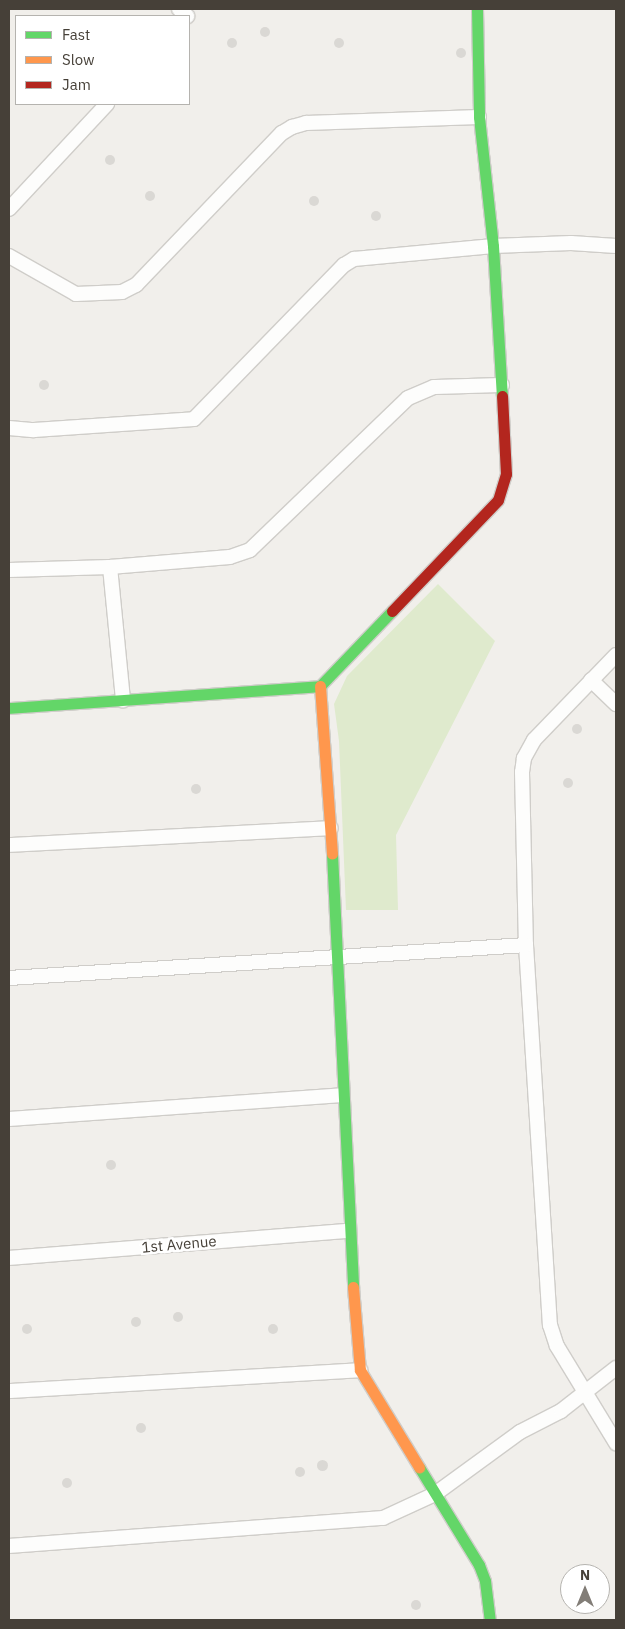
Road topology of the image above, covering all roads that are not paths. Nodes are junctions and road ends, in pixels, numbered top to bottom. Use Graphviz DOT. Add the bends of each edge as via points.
graph roads {
  1 [pos="477,9"];
  2 [pos="106,105"];
  3 [pos="479,117"];
  4 [pos="9,209"];
  5 [pos="493,246"];
  6 [pos="616,246"];
  7 [pos="9,256"];
  8 [pos="502,385"];
  9 [pos="9,428"];
  10 [pos="110,567"];
  11 [pos="9,570"];
  12 [pos="616,655"];
  13 [pos="592,680"];
  14 [pos="320,686"];
  15 [pos="123,700"];
  16 [pos="616,704"];
  17 [pos="9,708"];
  18 [pos="331,828"];
  19 [pos="9,845"];
  20 [pos="526,945"];
  21 [pos="336,956"];
  22 [pos="9,978"];
  23 [pos="342,1095"];
  24 [pos="9,1119"];
  25 [pos="348,1231"];
  26 [pos="9,1258"];
  27 [pos="616,1368"];
  28 [pos="360,1370"];
  29 [pos="9,1391"];
  30 [pos="584,1392"];
  31 [pos="616,1443"];
  32 [pos="435,1494"];
  33 [pos="9,1546"];
  34 [pos="490,1620"];
  1 -- 3 [label="street"];
  2 -- 4 [label="street"];
  3 -- 5 [label="street"];
  3 -- 7 [label="street" via="292,126 136,285 122,292 76,294"];
  5 -- 6 [label="street" via="571,243"];
  5 -- 8 [label="street"];
  5 -- 9 [label="street" via="362,257 344,264 194,419 34,430"];
  8 -- 10 [label="street" via="434,387 412,395 250,550 230,557"];
  8 -- 14 [label="street" via="506,474 498,500"];
  10 -- 11 [label="street"];
  10 -- 15 [label="street"];
  12 -- 13 [label="street"];
  13 -- 16 [label="street"];
  13 -- 20 [label="street" via="534,740 524,758"];
  14 -- 15 [label="street"];
  14 -- 18 [label="street"];
  15 -- 17 [label="street"];
  18 -- 19 [label="street"];
  18 -- 21 [label="street"];
  20 -- 21 [label="street"];
  20 -- 30 [label="street" via="550,1325 557,1346"];
  21 -- 22 [label="street"];
  21 -- 23 [label="street"];
  23 -- 24 [label="street"];
  23 -- 25 [label="street"];
  25 -- 26 [label="street, 1st Avenue"];
  25 -- 28 [label="street"];
  27 -- 30 [label="street"];
  28 -- 29 [label="street"];
  28 -- 32 [label="street"];
  30 -- 31 [label="street"];
  30 -- 32 [label="street" via="561,1411 520,1432"];
  32 -- 33 [label="street" via="384,1518 362,1522"];
  32 -- 34 [label="street" via="482,1570"];
}
